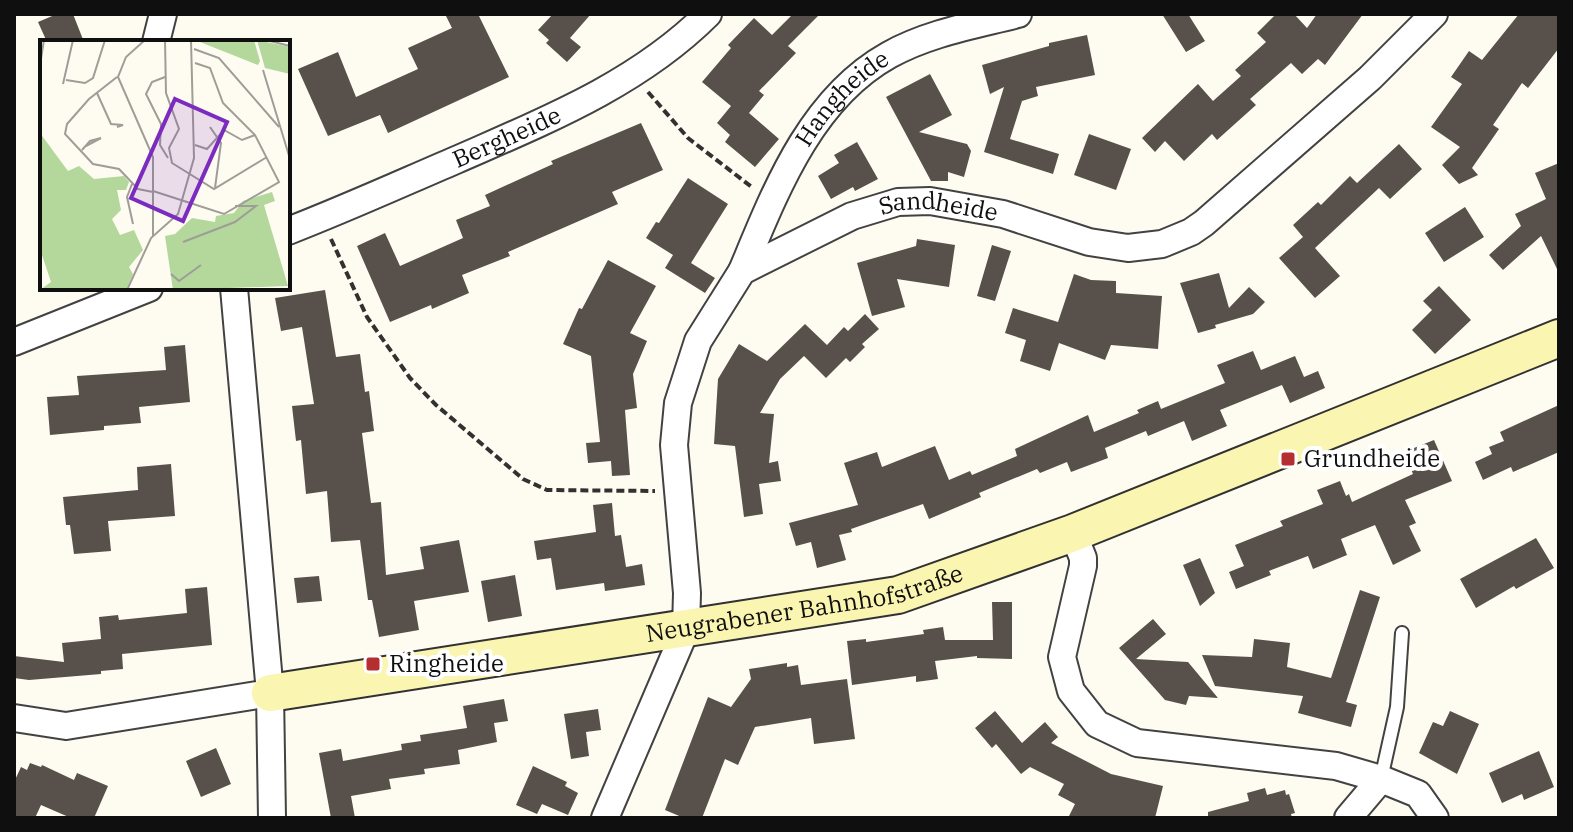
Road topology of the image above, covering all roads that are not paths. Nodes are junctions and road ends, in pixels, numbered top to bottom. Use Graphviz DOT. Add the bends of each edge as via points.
graph roads {
  1 [pos="163,14"];
  2 [pos="708,14"];
  3 [pos="1018,14"];
  4 [pos="1434,14"];
  5 [pos="156,40"];
  6 [pos="290,230"];
  7 [pos="742,271"];
  8 [pos="144,290"];
  9 [pos="234,290"];
  10 [pos="1559,338"];
  11 [pos="14,342"];
  12 [pos="1073,533"];
  13 [pos="686,629"];
  14 [pos="1402,633"];
  15 [pos="270,693"];
  16 [pos="14,718"];
  17 [pos="1381,779"];
  18 [pos="272,818"];
  19 [pos="605,818"];
  20 [pos="1348,818"];
  21 [pos="1435,818"];
  1 -- 5 [label="street"];
  2 -- 6 [label="street, Bergheide" via="636,73 498,141"];
  3 -- 7 [label="street, Hangheide" via="910,45 848,86 800,148"];
  4 -- 7 [label="street, Sandheide" via="1334,110 1204,223 1177,239 1144,248 1108,246 1003,214 930,201 898,202 852,216"];
  7 -- 13 [label="street, Sandheide" via="690,358 675,425"];
  8 -- 11 [label="street"];
  9 -- 15 [label="street"];
  10 -- 12 [label="street, Neugrabener Bahnhofstraße"];
  12 -- 13 [label="street, Neugrabener Bahnhofstraße" via="898,595"];
  12 -- 17 [label="street" via="1083,566 1062,657 1071,691 1097,724 1137,743 1336,766"];
  13 -- 15 [label="street, Neugrabener Bahnhofstraße"];
  13 -- 19 [label="street"];
  14 -- 17 [label="lane" via="1397,707"];
  15 -- 16 [label="street, Neugrabener Bahnhofstraße" via="66,726"];
  15 -- 18 [label="street"];
  17 -- 20 [label="street"];
  17 -- 21 [label="street" via="1418,794"];
}
